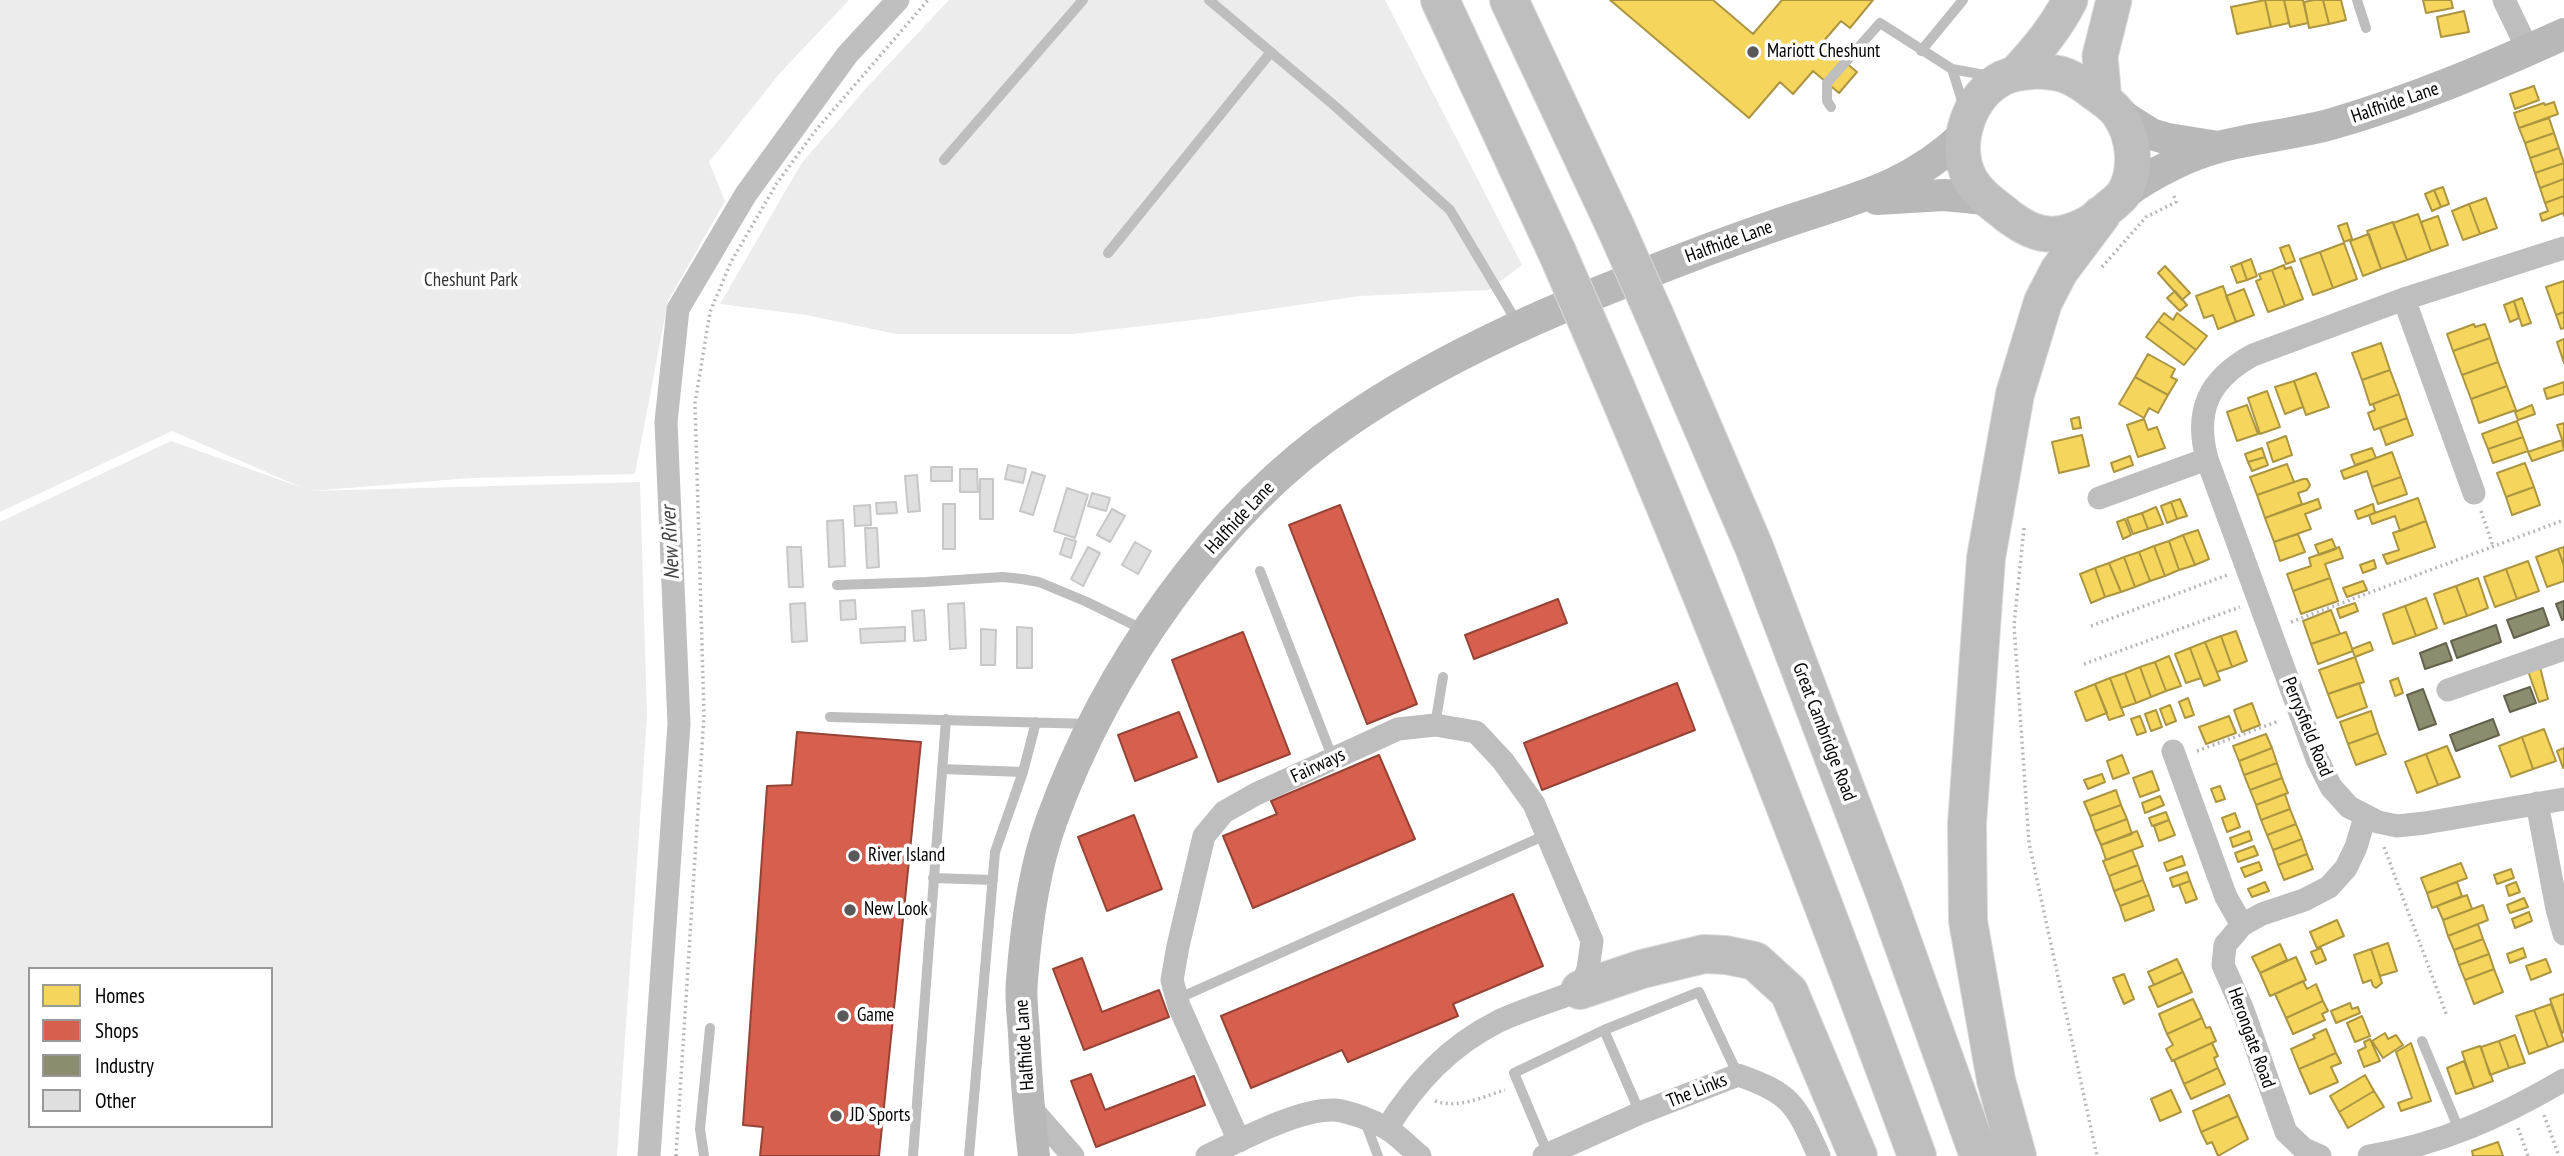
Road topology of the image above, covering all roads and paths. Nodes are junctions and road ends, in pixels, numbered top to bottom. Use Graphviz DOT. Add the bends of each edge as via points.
graph roads {
  1 [pos="928,0"];
  2 [pos="1083,0"];
  3 [pos="1209,0"];
  4 [pos="1440,0"];
  5 [pos="1509,0"];
  6 [pos="1963,0"];
  7 [pos="2070,0"];
  8 [pos="2114,0"];
  9 [pos="2357,0"];
  10 [pos="2504,0"];
  11 [pos="2366,28"];
  12 [pos="2564,34"];
  13 [pos="2528,50"];
  14 [pos="1921,51"];
  15 [pos="1271,52"];
  16 [pos="1952,69"];
  17 [pos="2009,75"];
  18 [pos="2111,106"];
  19 [pos="1831,107"];
  20 [pos="1964,132"];
  21 [pos="2218,147"];
  22 [pos="944,160"];
  23 [pos="1986,199"];
  24 [pos="1855,201"];
  25 [pos="2176,202"];
  26 [pos="2112,204"];
  27 [pos="2564,248"];
  28 [pos="1108,253"];
  29 [pos="2098,271"];
  30 [pos="2404,299"];
  31 [pos="1519,327"];
  32 [pos="2207,459"];
  33 [pos="2474,493"];
  34 [pos="2099,498"];
  35 [pos="2025,518"];
  36 [pos="2564,520"];
  37 [pos="2493,546"];
  38 [pos="2247,567"];
  39 [pos="1260,571"];
  40 [pos="837,585"];
  41 [pos="2259,600"];
  42 [pos="2091,626"];
  43 [pos="2270,630"];
  44 [pos="1149,632"];
  45 [pos="2564,649"];
  46 [pos="2084,664"];
  47 [pos="1443,677"];
  48 [pos="2448,690"];
  49 [pos="2300,713"];
  50 [pos="830,717"];
  51 [pos="946,719"];
  52 [pos="1036,722"];
  53 [pos="1094,724"];
  54 [pos="1435,725"];
  55 [pos="2174,755"];
  56 [pos="1333,759"];
  57 [pos="942,769"];
  58 [pos="1023,772"];
  59 [pos="2564,799"];
  60 [pos="2537,803"];
  61 [pos="2365,817"];
  62 [pos="1548,834"];
  63 [pos="2358,842"];
  64 [pos="933,878"];
  65 [pos="993,880"];
  66 [pos="2242,925"];
  67 [pos="2564,934"];
  68 [pos="1580,990"];
  69 [pos="1177,999"];
  70 [pos="2447,1016"];
  71 [pos="710,1028"];
  72 [pos="1604,1030"];
  73 [pos="2423,1041"];
  74 [pos="1738,1075"];
  75 [pos="2564,1080"];
  76 [pos="1519,1085"];
  77 [pos="1409,1093"];
  78 [pos="2537,1096"];
  79 [pos="1029,1106"];
  80 [pos="2511,1110"];
  81 [pos="1640,1113"];
  82 [pos="1363,1118"];
  83 [pos="1387,1128"];
  84 [pos="2460,1132"];
  85 [pos="1239,1141"];
  86 [pos="2404,1152"];
  87 [pos="2304,1154"];
  88 [pos="1546,1155"];
  89 [pos="676,1156"];
  90 [pos="704,1156"];
  91 [pos="913,1156"];
  92 [pos="969,1156"];
  93 [pos="1034,1156"];
  94 [pos="1073,1156"];
  95 [pos="1207,1156"];
  96 [pos="1378,1156"];
  97 [pos="1420,1156"];
  98 [pos="1819,1156"];
  99 [pos="1858,1156"];
  100 [pos="1917,1156"];
  101 [pos="1979,1156"];
  102 [pos="2017,1156"];
  103 [pos="2097,1156"];
  104 [pos="2369,1156"];
  105 [pos="2528,1156"];
  106 [pos="2559,1156"];
  1 -- 89 [label="path" via="816,130 777,183 731,262 710,312 695,403 704,715"];
  2 -- 22 [label="lane"];
  3 -- 15 [label="lane"];
  4 -- 100 [label="highway, bridge" via="1558,252 1660,490 1830,918"];
  5 -- 101 [label="highway, Great Cambridge Road, bridge" via="1615,226 1754,547"];
  6 -- 14 [label="lane"];
  7 -- 17 [label="main road" via="2041,46"];
  8 -- 18 [label="main road" via="2101,56"];
  9 -- 11 [label="lane"];
  10 -- 13 [label="street"];
  12 -- 13 [label="main road, Halfhide Lane"];
  13 -- 21 [label="main road, Halfhide Lane" via="2454,82 2314,130"];
  14 -- 16 [label="lane"];
  14 -- 19 [label="lane" via="1880,23 1827,83"];
  15 -- 28 [label="lane"];
  15 -- 31 [label="lane" via="1450,210"];
  16 -- 17 [label="lane"];
  16 -- 20 [label="lane" via="1965,109"];
  17 -- 18 [label="main road" via="2061,74"];
  17 -- 20 [label="main road" via="1986,89"];
  18 -- 21 [label="main road, Halfhide Lane" via="2151,134"];
  18 -- 26 [label="main road" via="2127,129 2132,148 2132,167"];
  20 -- 23 [label="main road" via="1964,160 1971,180"];
  20 -- 24 [label="main road, Halfhide Lane" via="1930,165"];
  21 -- 26 [label="main road, Halfhide Lane" via="2164,169"];
  23 -- 24 [label="main road, Halfhide Lane" via="1944,195"];
  23 -- 26 [label="main road" via="2021,226 2053,234 2075,230"];
  24 -- 31 [label="main road, Halfhide Lane" via="1679,260"];
  25 -- 29 [label="path" via="2146,217"];
  26 -- 102 [label="highway" via="2059,271 2043,302 2015,394 1986,558 1967,824 1968,921 1996,1080"];
  27 -- 30 [label="street, Perrysfield Road"];
  30 -- 32 [label="street, Perrysfield Road" via="2234,365 2213,389 2202,416"];
  30 -- 33 [label="street"];
  31 -- 44 [label="main road, Halfhide Lane" via="1423,375 1356,416 1260,492 1190,573"];
  32 -- 34 [label="street"];
  32 -- 38 [label="street, Perrysfield Road"];
  33 -- 37 [label="path"];
  35 -- 103 [label="path" via="2014,625 2029,843"];
  36 -- 37 [label="path"];
  37 -- 43 [label="path"];
  38 -- 41 [label="street, Perrysfield Road"];
  38 -- 42 [label="path"];
  39 -- 56 [label="lane"];
  40 -- 44 [label="lane" via="1022,579 1087,602"];
  41 -- 43 [label="street, Perrysfield Road"];
  41 -- 46 [label="path"];
  43 -- 49 [label="street, Perrysfield Road"];
  44 -- 53 [label="main road, Halfhide Lane" via="1123,668"];
  45 -- 48 [label="street"];
  47 -- 54 [label="lane"];
  49 -- 55 [label="path"];
  49 -- 61 [label="street, Perrysfield Road" via="2332,787"];
  50 -- 51 [label="lane"];
  51 -- 52 [label="lane"];
  51 -- 57 [label="lane"];
  52 -- 53 [label="lane"];
  52 -- 58 [label="lane"];
  53 -- 79 [label="main road, Halfhide Lane" via="1050,825 1031,898 1021,985"];
  54 -- 56 [label="street, Fairways" via="1398,729"];
  54 -- 62 [label="street, Fairways" via="1476,732 1534,804"];
  55 -- 66 [label="street" via="2227,897"];
  56 -- 69 [label="street, Fairways" via="1224,813 1204,836 1172,980"];
  57 -- 58 [label="lane"];
  57 -- 64 [label="lane"];
  58 -- 65 [label="lane" via="996,852"];
  59 -- 60 [label="street, Perrysfield Road"];
  60 -- 61 [label="street, Perrysfield Road" via="2397,826"];
  60 -- 67 [label="street"];
  61 -- 63 [label="street"];
  62 -- 68 [label="street, Fairways" via="1592,941"];
  62 -- 69 [label="lane"];
  63 -- 66 [label="street" via="2346,868 2329,887"];
  63 -- 70 [label="path" via="2384,846"];
  64 -- 65 [label="lane"];
  64 -- 91 [label="lane"];
  65 -- 92 [label="lane"];
  66 -- 87 [label="street, Herongate Road" via="2225,945 2224,965 2286,1132"];
  68 -- 77 [label="street" via="1499,1021 1453,1049"];
  68 -- 99 [label="highway" via="1704,954 1755,961 1789,992"];
  69 -- 85 [label="street, Fairways"];
  71 -- 90 [label="lane" via="700,1129"];
  72 -- 74 [label="lane" via="1699,992"];
  72 -- 76 [label="lane" via="1514,1073"];
  72 -- 81 [label="lane"];
  73 -- 84 [label="lane"];
  74 -- 81 [label="street, The Links"];
  74 -- 98 [label="street, The Links" via="1768,1085 1797,1107"];
  75 -- 78 [label="street"];
  76 -- 77 [label="path" via="1465,1103 1442,1103"];
  76 -- 88 [label="lane"];
  77 -- 83 [label="street"];
  78 -- 80 [label="street"];
  78 -- 106 [label="path"];
  79 -- 93 [label="main road, Halfhide Lane"];
  79 -- 94 [label="street"];
  80 -- 84 [label="street"];
  80 -- 105 [label="path"];
  81 -- 88 [label="street, The Links"];
  82 -- 83 [label="street"];
  82 -- 85 [label="street" via="1334,1110 1312,1113"];
  82 -- 96 [label="lane"];
  83 -- 97 [label="street"];
  84 -- 86 [label="street"];
  85 -- 95 [label="street"];
  86 -- 104 [label="street"];
}
